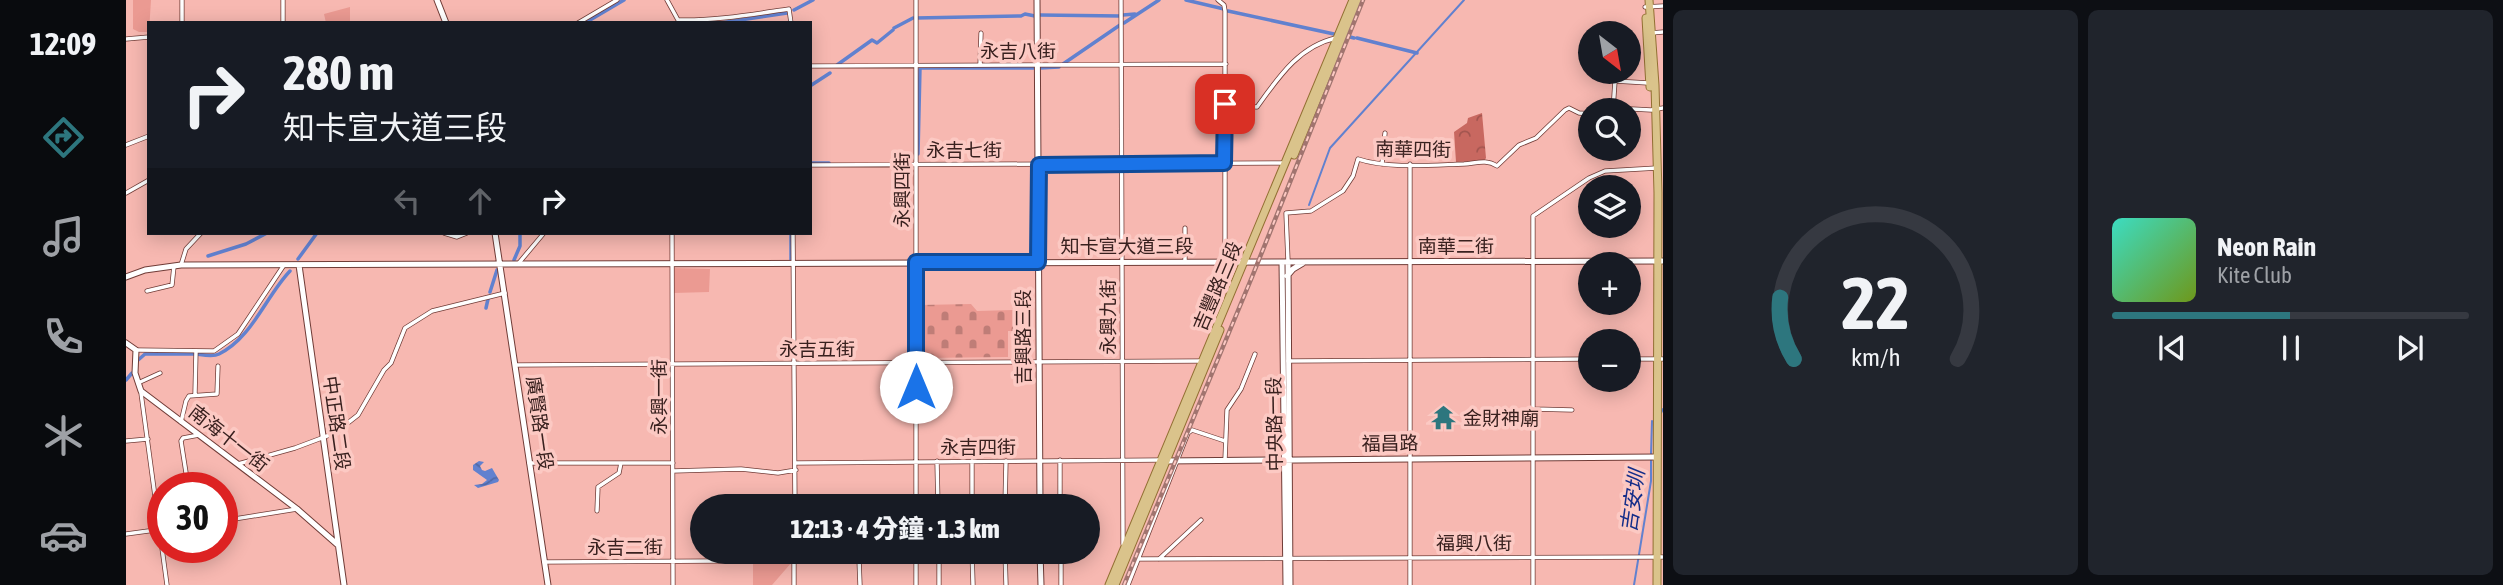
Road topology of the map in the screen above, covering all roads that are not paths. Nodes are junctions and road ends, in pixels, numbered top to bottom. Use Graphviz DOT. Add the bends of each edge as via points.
graph roads {
  1 [pos="183,0"];
  2 [pos="283,0"];
  3 [pos="437,0"];
  4 [pos="617,0"];
  5 [pos="667,0"];
  6 [pos="916,0"];
  7 [pos="1037,0"];
  8 [pos="1121,0"];
  9 [pos="1218,0"];
  10 [pos="1353,0"];
  11 [pos="1358,0"];
  12 [pos="1647,3"];
  13 [pos="1663,8"];
  14 [pos="182,21"];
  15 [pos="283,21"];
  16 [pos="445,21"];
  17 [pos="581,21"];
  18 [pos="792,21"];
  19 [pos="1663,32"];
  20 [pos="981,33"];
  21 [pos="1649,33"];
  22 [pos="147,37"];
  23 [pos="1337,37"];
  24 [pos="126,39"];
  25 [pos="1336,47"];
  26 [pos="1663,59"];
  27 [pos="1653,61"];
  28 [pos="1120,64"];
  29 [pos="1226,64"];
  30 [pos="915,65"];
  31 [pos="980,65"];
  32 [pos="1037,65"];
  33 [pos="812,66"];
  34 [pos="1655,84"];
  35 [pos="1613,98"];
  36 [pos="1225,104"];
  37 [pos="1656,109"];
  38 [pos="1578,112"];
  39 [pos="1225,120"];
  40 [pos="1213,126"];
  41 [pos="1385,133"];
  42 [pos="147,137"];
  43 [pos="126,145"];
  44 [pos="1224,163"];
  45 [pos="1286,163"];
  46 [pos="915,164"];
  47 [pos="1121,164"];
  48 [pos="1382,164"];
  49 [pos="1410,164"];
  50 [pos="812,165"];
  51 [pos="1039,165"];
  52 [pos="1655,168"];
  53 [pos="147,181"];
  54 [pos="126,192"];
  55 [pos="1658,193"];
  56 [pos="1185,228"];
  57 [pos="199,235"];
  58 [pos="495,235"];
  59 [pos="542,235"];
  60 [pos="672,235"];
  61 [pos="793,235"];
  62 [pos="1185,261"];
  63 [pos="1247,261"];
  64 [pos="1532,261"];
  65 [pos="1658,261"];
  66 [pos="916,262"];
  67 [pos="1038,262"];
  68 [pos="1122,262"];
  69 [pos="1225,262"];
  70 [pos="1268,262"];
  71 [pos="1285,262"];
  72 [pos="1304,262"];
  73 [pos="1410,262"];
  74 [pos="792,263"];
  75 [pos="518,264"];
  76 [pos="671,264"];
  77 [pos="284,265"];
  78 [pos="299,265"];
  79 [pos="500,265"];
  80 [pos="178,266"];
  81 [pos="126,276"];
  82 [pos="1285,276"];
  83 [pos="147,291"];
  84 [pos="505,293"];
  85 [pos="126,343"];
  86 [pos="136,351"];
  87 [pos="196,351"];
  88 [pos="1255,354"];
  89 [pos="1578,359"];
  90 [pos="1658,359"];
  91 [pos="1533,360"];
  92 [pos="1039,361"];
  93 [pos="1123,361"];
  94 [pos="1202,361"];
  95 [pos="1285,361"];
  96 [pos="1411,361"];
  97 [pos="916,362"];
  98 [pos="796,363"];
  99 [pos="673,364"];
  100 [pos="516,365"];
  101 [pos="218,366"];
  102 [pos="160,373"];
  103 [pos="138,383"];
  104 [pos="141,391"];
  105 [pos="195,394"];
  106 [pos="1534,409"];
  107 [pos="1572,410"];
  108 [pos="181,422"];
  109 [pos="199,435"];
  110 [pos="323,438"];
  111 [pos="148,439"];
  112 [pos="1225,440"];
  113 [pos="126,441"];
  114 [pos="1658,457"];
  115 [pos="1534,458"];
  116 [pos="1411,459"];
  117 [pos="1060,460"];
  118 [pos="1123,460"];
  119 [pos="1177,460"];
  120 [pos="1225,460"];
  121 [pos="916,461"];
  122 [pos="937,461"];
  123 [pos="972,461"];
  124 [pos="1006,461"];
  125 [pos="1040,461"];
  126 [pos="1164,461"];
  127 [pos="1288,461"];
  128 [pos="529,463"];
  129 [pos="621,463"];
  130 [pos="673,463"];
  131 [pos="796,463"];
  132 [pos="236,464"];
  133 [pos="796,470"];
  134 [pos="673,471"];
  135 [pos="152,472"];
  136 [pos="186,472"];
  137 [pos="795,494"];
  138 [pos="916,494"];
  139 [pos="938,494"];
  140 [pos="972,494"];
  141 [pos="1006,494"];
  142 [pos="1040,494"];
  143 [pos="1060,494"];
  144 [pos="297,509"];
  145 [pos="597,512"];
  146 [pos="238,518"];
  147 [pos="1201,520"];
  148 [pos="147,531"];
  149 [pos="126,534"];
  150 [pos="338,546"];
  151 [pos="1124,550"];
  152 [pos="1533,557"];
  153 [pos="1657,557"];
  154 [pos="1288,558"];
  155 [pos="1410,558"];
  156 [pos="1138,559"];
  157 [pos="1158,559"];
  158 [pos="673,561"];
  159 [pos="690,561"];
  160 [pos="544,562"];
  161 [pos="164,563"];
  162 [pos="794,564"];
  163 [pos="859,564"];
  164 [pos="915,564"];
  165 [pos="939,564"];
  166 [pos="972,564"];
  167 [pos="1005,564"];
  168 [pos="1040,564"];
  169 [pos="1061,564"];
  170 [pos="167,585"];
  171 [pos="344,585"];
  172 [pos="548,585"];
  173 [pos="673,585"];
  174 [pos="794,585"];
  175 [pos="860,585"];
  176 [pos="916,585"];
  177 [pos="939,585"];
  178 [pos="973,585"];
  179 [pos="1006,585"];
  180 [pos="1041,585"];
  181 [pos="1061,585"];
  182 [pos="1109,585"];
  183 [pos="1115,585"];
  184 [pos="1128,585"];
  185 [pos="1288,585"];
  186 [pos="1410,585"];
  187 [pos="1533,585"];
  188 [pos="1656,585"];
  1 -- 14 [label="street"];
  2 -- 15 [label="street"];
  3 -- 16 [label="street"];
  4 -- 17 [label="street"];
  5 -- 18 [label="street" via="678,20 789,9"];
  6 -- 30 [label="street, 永興四街"];
  7 -- 32 [label="street, 吉興路三段"];
  8 -- 28 [label="street, 永興九街"];
  9 -- 29 [label="street" via="1224,5"];
  10 -- 23 [label="main road, 吉豐路三段"];
  11 -- 25 [label="main road, 吉豐路三段"];
  12 -- 13 [label="street"];
  12 -- 21 [label="main road"];
  19 -- 21 [label="street"];
  20 -- 31 [label="street"];
  21 -- 27 [label="main road"];
  21 -- 34 [label="main road"];
  22 -- 24 [label="street"];
  23 -- 25 [label="main road, 吉豐路三段"];
  23 -- 36 [label="street" via="1320,41 1296,59 1257,107"];
  25 -- 45 [label="main road, 吉豐路三段"];
  25 -- 63 [label="main road, 吉豐路三段"];
  26 -- 27 [label="street"];
  27 -- 34 [label="main road"];
  28 -- 29 [label="street, 永吉八街"];
  28 -- 32 [label="street, 永吉八街"];
  28 -- 47 [label="street, 永興九街"];
  29 -- 36 [label="street"];
  30 -- 31 [label="street, 永吉八街"];
  30 -- 33 [label="street, 永吉八街"];
  30 -- 46 [label="street, 永興四街"];
  31 -- 32 [label="street, 永吉八街"];
  32 -- 51 [label="street, 吉興路三段"];
  34 -- 35 [label="street" via="1615,81"];
  34 -- 37 [label="main road"];
  36 -- 39 [label="street"];
  37 -- 52 [label="main road"];
  38 -- 49 [label="street, 南華四街" via="1564,110 1536,138 1519,145 1497,166 1489,161"];
  39 -- 40 [label="street"];
  39 -- 44 [label="street"];
  41 -- 48 [label="street"];
  42 -- 43 [label="street"];
  44 -- 45 [label="street, 永吉七街"];
  44 -- 47 [label="street, 永吉七街"];
  44 -- 69 [label="street"];
  45 -- 63 [label="main road, 吉豐路三段"];
  46 -- 50 [label="street, 永吉七街"];
  46 -- 51 [label="street, 永吉七街"];
  46 -- 66 [label="street, 永興四街"];
  47 -- 51 [label="street, 永吉七街"];
  47 -- 68 [label="street, 永興九街"];
  48 -- 49 [label="street, 南華四街"];
  48 -- 71 [label="street, 南華四街" via="1358,159 1343,191 1311,211 1286,213"];
  49 -- 73 [label="street"];
  51 -- 67 [label="street, 吉興路三段"];
  52 -- 55 [label="main road"];
  52 -- 64 [label="street" via="1605,171 1536,212"];
  53 -- 54 [label="street"];
  55 -- 65 [label="main road"];
  56 -- 62 [label="street"];
  57 -- 80 [label="street"];
  58 -- 79 [label="street, 廣賢路一段"];
  59 -- 75 [label="street"];
  60 -- 76 [label="street, 永興一街"];
  61 -- 74 [label="street"];
  62 -- 68 [label="street, 知卡宣大道三段"];
  62 -- 69 [label="street, 知卡宣大道三段"];
  63 -- 69 [label="street, 知卡宣大道三段"];
  63 -- 70 [label="street, 南華二街"];
  63 -- 94 [label="main road, 吉豐路三段"];
  63 -- 126 [label="main road, 吉豐路三段"];
  64 -- 65 [label="street, 南華二街"];
  64 -- 73 [label="street, 南華二街"];
  64 -- 91 [label="street"];
  65 -- 90 [label="main road"];
  66 -- 67 [label="street, 知卡宣大道三段"];
  66 -- 74 [label="street, 知卡宣大道三段"];
  66 -- 97 [label="street, 永興四街"];
  67 -- 68 [label="street, 知卡宣大道三段"];
  67 -- 92 [label="street, 吉興路三段"];
  68 -- 93 [label="street, 永興九街"];
  70 -- 71 [label="street, 南華二街"];
  70 -- 82 [label="street"];
  71 -- 72 [label="street, 南華二街"];
  71 -- 82 [label="street, 中央路一段"];
  72 -- 73 [label="street, 南華二街"];
  72 -- 82 [label="street"];
  73 -- 96 [label="street"];
  74 -- 76 [label="street, 知卡宣大道三段"];
  74 -- 98 [label="street"];
  75 -- 76 [label="street, 知卡宣大道三段"];
  75 -- 79 [label="street, 知卡宣大道三段"];
  76 -- 99 [label="street, 永興一街"];
  77 -- 78 [label="street, 知卡宣大道三段"];
  77 -- 80 [label="street, 知卡宣大道三段"];
  77 -- 87 [label="street" via="238,334 214,351"];
  78 -- 79 [label="street, 知卡宣大道三段"];
  78 -- 110 [label="street, 中正路二段"];
  79 -- 84 [label="street, 廣賢路一段"];
  80 -- 81 [label="street, 知卡宣大道三段"];
  80 -- 83 [label="street" via="172,285"];
  82 -- 95 [label="street, 中央路一段"];
  84 -- 100 [label="street, 廣賢路一段"];
  84 -- 110 [label="street" via="432,311 405,328 391,363 358,415"];
  85 -- 86 [label="street"];
  86 -- 87 [label="street"];
  86 -- 103 [label="street"];
  87 -- 105 [label="street"];
  88 -- 112 [label="street" via="1227,410"];
  89 -- 91 [label="street"];
  90 -- 114 [label="main road"];
  91 -- 96 [label="street"];
  91 -- 106 [label="street"];
  92 -- 93 [label="street, 永吉五街"];
  92 -- 97 [label="street, 永吉五街"];
  92 -- 125 [label="street, 吉興路三段"];
  93 -- 94 [label="street, 永吉五街"];
  93 -- 118 [label="street, 永興九街"];
  94 -- 126 [label="main road, 吉豐路三段"];
  95 -- 96 [label="street"];
  95 -- 127 [label="street, 中央路一段"];
  96 -- 116 [label="street"];
  97 -- 98 [label="street, 永吉五街"];
  97 -- 121 [label="street, 永興四街"];
  98 -- 99 [label="street, 永吉五街"];
  98 -- 131 [label="street"];
  99 -- 100 [label="street, 永吉五街"];
  99 -- 130 [label="street, 永興一街"];
  100 -- 128 [label="street, 廣賢路一段"];
  101 -- 105 [label="street" via="217,394"];
  102 -- 103 [label="street"];
  103 -- 104 [label="street"];
  104 -- 108 [label="street, 南海十一街"];
  104 -- 111 [label="street"];
  105 -- 108 [label="street" via="187,398"];
  106 -- 107 [label="street"];
  106 -- 115 [label="street"];
  108 -- 109 [label="street, 南海十一街"];
  109 -- 132 [label="street, 南海十一街"];
  109 -- 136 [label="street" via="181,441"];
  110 -- 132 [label="street"];
  110 -- 150 [label="street, 中正路二段"];
  111 -- 113 [label="street"];
  111 -- 135 [label="street"];
  112 -- 119 [label="street" via="1192,429"];
  112 -- 120 [label="street"];
  114 -- 115 [label="street, 福昌路"];
  114 -- 153 [label="main road"];
  115 -- 116 [label="street, 福昌路"];
  115 -- 152 [label="street"];
  116 -- 127 [label="street, 福昌路"];
  116 -- 155 [label="street"];
  117 -- 118 [label="street, 永吉四街"];
  117 -- 125 [label="street, 永吉四街"];
  117 -- 143 [label="street"];
  118 -- 126 [label="street, 永吉四街"];
  118 -- 151 [label="street, 永興九街"];
  119 -- 120 [label="street, 福昌路"];
  119 -- 126 [label="street, 福昌路"];
  119 -- 156 [label="street"];
  120 -- 127 [label="street, 福昌路"];
  121 -- 122 [label="street, 永吉四街"];
  121 -- 131 [label="street, 永吉四街"];
  121 -- 138 [label="street, 永興四街"];
  122 -- 123 [label="street, 永吉四街"];
  122 -- 139 [label="street"];
  123 -- 124 [label="street, 永吉四街"];
  123 -- 140 [label="street"];
  124 -- 125 [label="street, 永吉四街"];
  124 -- 141 [label="street"];
  125 -- 142 [label="street, 吉興路三段"];
  126 -- 151 [label="main road, 吉豐路三段"];
  126 -- 183 [label="main road, 吉豐路三段"];
  127 -- 154 [label="street, 中央路一段"];
  128 -- 129 [label="street"];
  128 -- 160 [label="street, 廣賢路一段"];
  129 -- 130 [label="street"];
  129 -- 145 [label="street" via="619,473 598,487"];
  130 -- 134 [label="street, 永興一街"];
  131 -- 133 [label="street"];
  132 -- 144 [label="street, 南海十一街"];
  133 -- 134 [label="street"];
  133 -- 137 [label="street"];
  134 -- 158 [label="street, 永興一街"];
  144 -- 146 [label="street"];
  144 -- 150 [label="street, 南海十一街"];
  147 -- 157 [label="street"];
  148 -- 149 [label="street"];
  150 -- 171 [label="street, 中正路二段"];
  151 -- 182 [label="main road, 吉豐路三段"];
  152 -- 153 [label="street, 福興八街"];
  152 -- 155 [label="street, 福興八街"];
  152 -- 187 [label="street"];
  153 -- 188 [label="main road"];
  154 -- 155 [label="street, 福興八街"];
  154 -- 157 [label="street, 福興八街"];
  154 -- 185 [label="street, 中央路一段"];
  155 -- 186 [label="street"];
  156 -- 157 [label="street, 福興八街"];
  156 -- 184 [label="street"];
  158 -- 159 [label="street, 永吉二街"];
  158 -- 160 [label="street, 永吉二街"];
  158 -- 173 [label="street, 永興一街"];
  160 -- 172 [label="street, 廣賢路一段"];
  161 -- 170 [label="street"];
  162 -- 174 [label="street"];
  163 -- 175 [label="street"];
  164 -- 176 [label="street"];
  165 -- 177 [label="street"];
  166 -- 178 [label="street"];
  167 -- 179 [label="street"];
  168 -- 180 [label="street"];
  169 -- 181 [label="street"];
}
